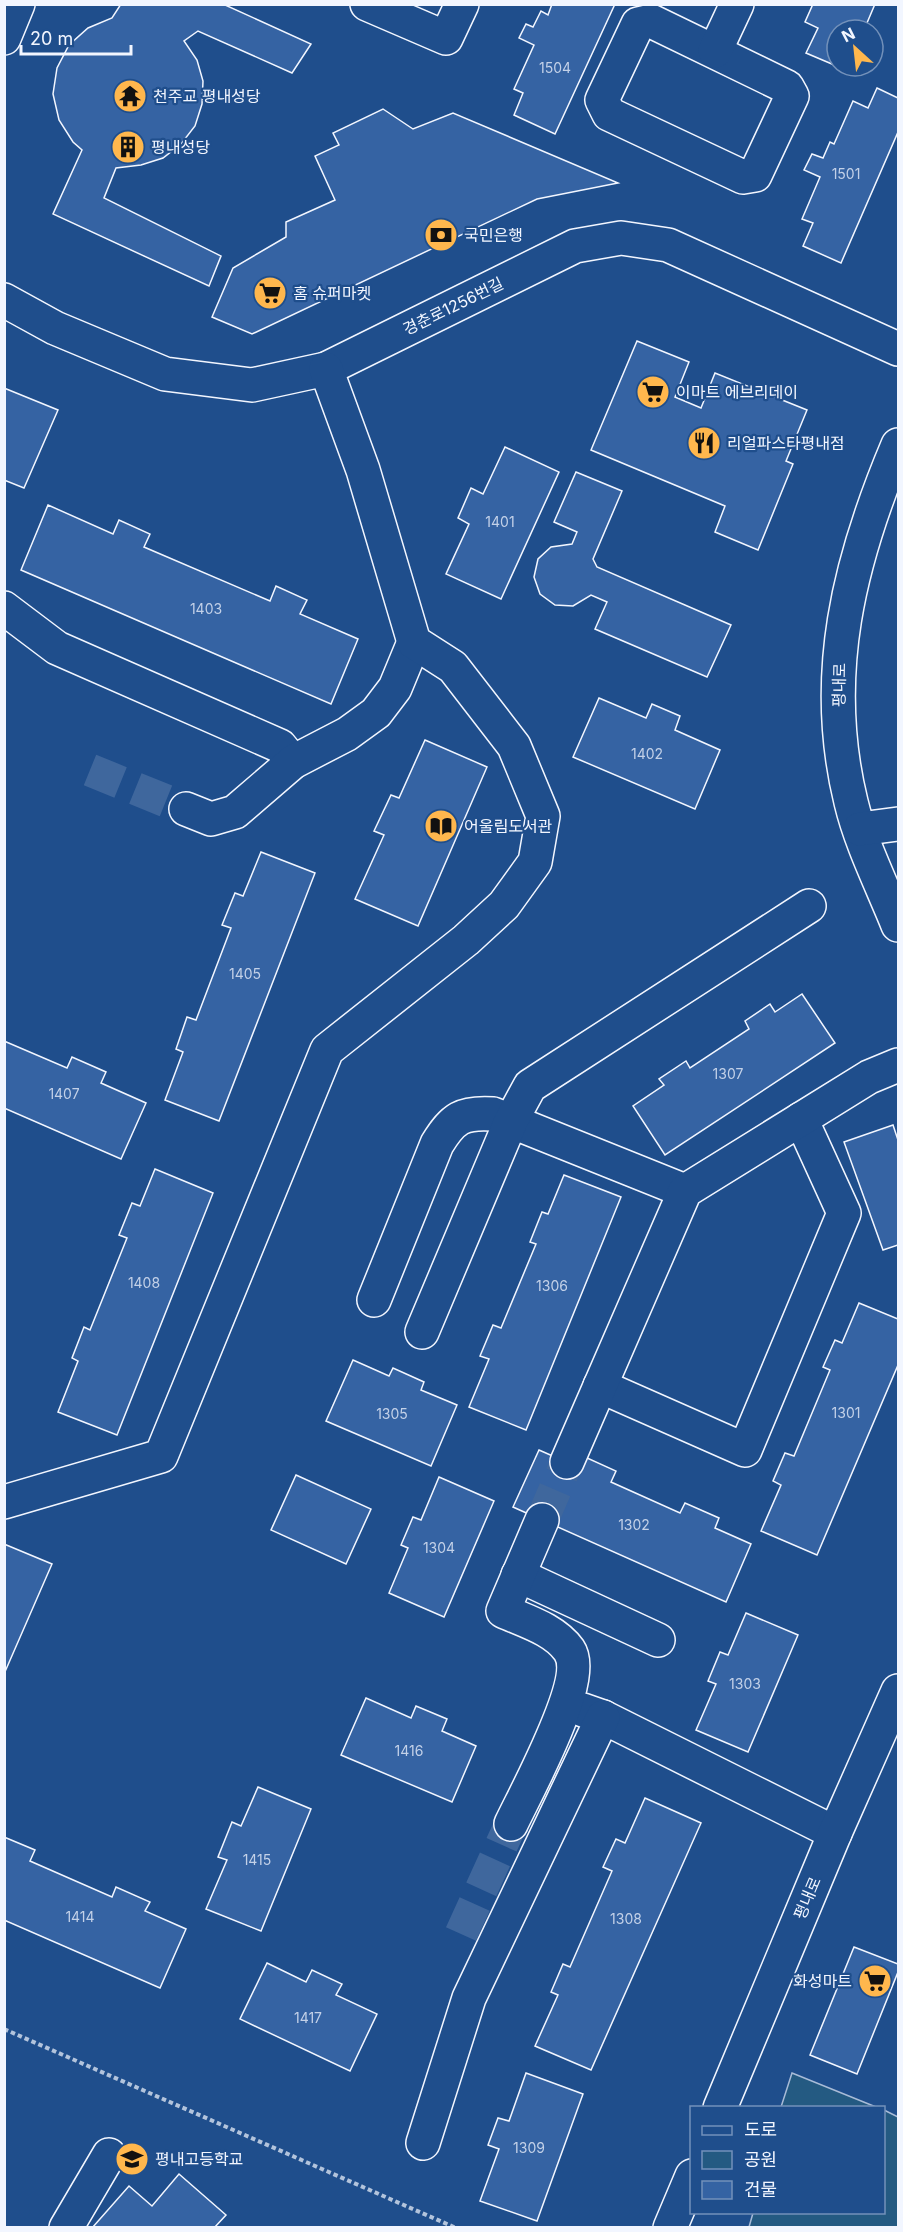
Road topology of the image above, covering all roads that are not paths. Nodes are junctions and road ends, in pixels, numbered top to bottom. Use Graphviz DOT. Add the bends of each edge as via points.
graph roads {
  1 [pos="18,4"];
  2 [pos="367,4"];
  3 [pos="462,4"];
  4 [pos="738,4"];
  5 [pos="4,38"];
  6 [pos="715,51"];
  7 [pos="4,300"];
  8 [pos="898,349"];
  9 [pos="326,369"];
  10 [pos="898,445"];
  11 [pos="4,608"];
  12 [pos="414,642"];
  13 [pos="293,762"];
  14 [pos="186,808"];
  15 [pos="898,824"];
  16 [pos="860,829"];
  17 [pos="809,906"];
  18 [pos="898,925"];
  19 [pos="898,1065"];
  20 [pos="801,1119"];
  21 [pos="511,1121"];
  22 [pos="685,1191"];
  23 [pos="374,1300"];
  24 [pos="422,1332"];
  25 [pos="600,1386"];
  26 [pos="567,1462"];
  27 [pos="4,1502"];
  28 [pos="542,1521"];
  29 [pos="518,1575"];
  30 [pos="658,1640"];
  31 [pos="898,1691"];
  32 [pos="566,1704"];
  33 [pos="603,1717"];
  34 [pos="887,1746"];
  35 [pos="511,1824"];
  36 [pos="835,1833"];
  37 [pos="721,2106"];
  38 [pos="423,2143"];
  39 [pos="109,2155"];
  40 [pos="690,2181"];
  41 [pos="66,2228"];
  42 [pos="670,2228"];
  1 -- 5 [label="street"];
  2 -- 3 [label="street" via="446,38"];
  4 -- 6 [label="street"];
  6 -- 6 [label="street" via="787,87 792,96 755,175 743,177 609,114 602,100 638,24 651,21"];
  7 -- 9 [label="street, 경춘로1256번길" via="55,328 165,374 252,385"];
  8 -- 9 [label="street, 경춘로1256번길" via="668,245 621,238 575,246"];
  9 -- 12 [label="street" via="363,470"];
  10 -- 16 [label="street, 평내로" via="854,567 840,635 840,755"];
  11 -- 13 [label="street" via="57,648 280,746"];
  12 -- 13 [label="street" via="395,688 376,713 347,734"];
  12 -- 27 [label="street" via="453,667 514,746 543,816 535,862 504,905 466,940 327,1050 161,1456"];
  13 -- 14 [label="street" via="235,812 211,819"];
  15 -- 16 [label="street"];
  16 -- 18 [label="street, 평내로"];
  17 -- 21 [label="street" via="530,1086"];
  19 -- 20 [label="street" via="869,1077"];
  20 -- 22 [label="street"];
  20 -- 25 [label="street" via="844,1214 745,1450"];
  21 -- 22 [label="street"];
  21 -- 23 [label="street" via="493,1114 470,1113 450,1124 437,1144"];
  21 -- 24 [label="street"];
  22 -- 25 [label="street"];
  25 -- 26 [label="street"];
  28 -- 29 [label="street"];
  29 -- 30 [label="street"];
  29 -- 32 [label="street" via="503,1611 553,1634 570,1652 574,1672"];
  31 -- 34 [label="street, 평내로"];
  32 -- 33 [label="street"];
  32 -- 35 [label="street"];
  33 -- 36 [label="street"];
  33 -- 38 [label="street" via="469,1998"];
  34 -- 36 [label="street, 평내로"];
  36 -- 37 [label="street, 평내로"];
  39 -- 41 [label="street"];
  40 -- 42 [label="street"];
}
